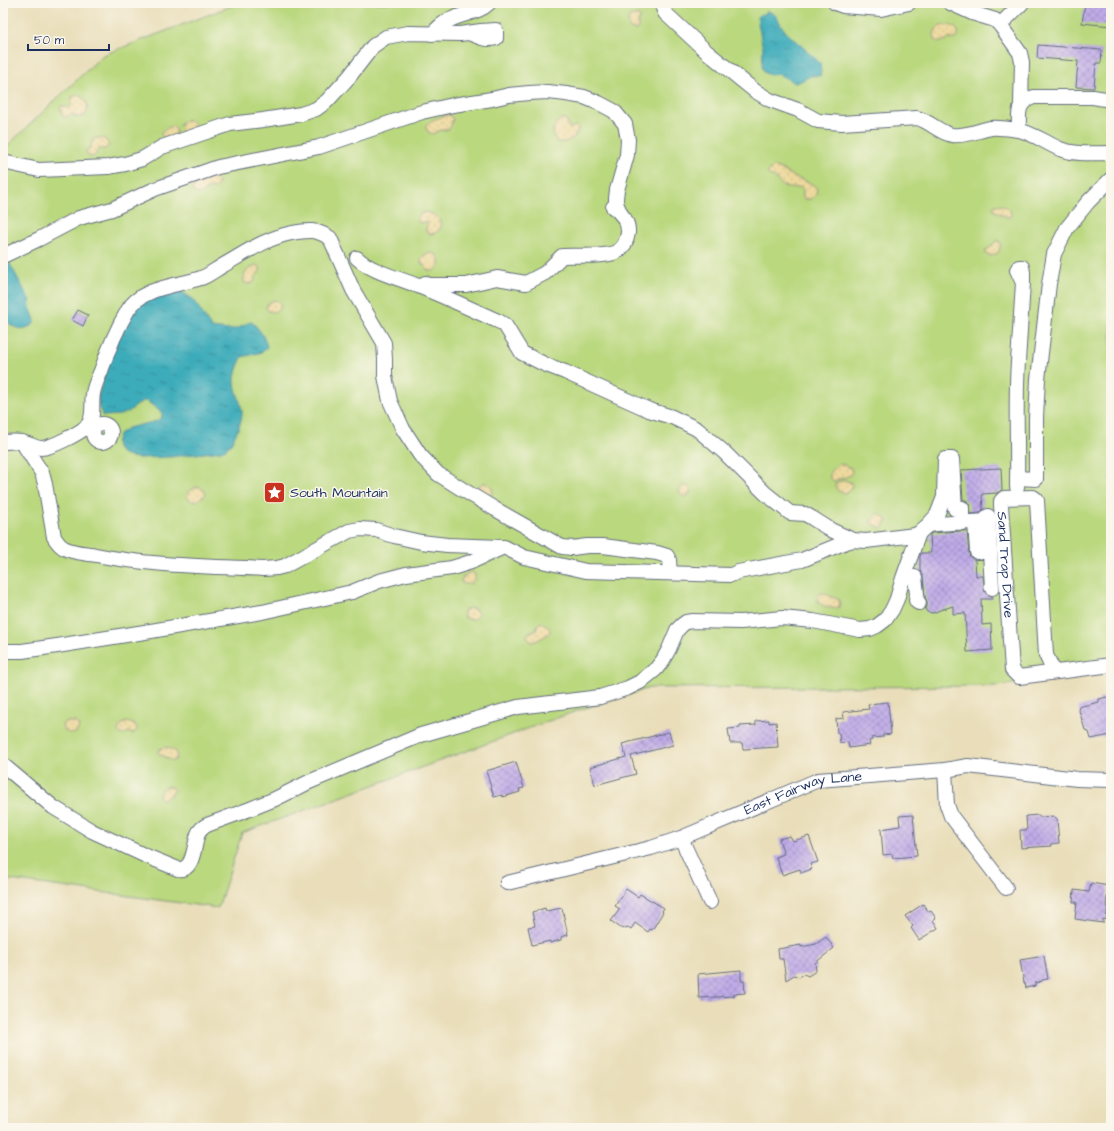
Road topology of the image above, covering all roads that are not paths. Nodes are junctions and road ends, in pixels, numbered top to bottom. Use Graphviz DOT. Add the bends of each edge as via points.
graph roads {
  1 [pos="489,3"];
  2 [pos="662,3"];
  3 [pos="835,3"];
  4 [pos="909,3"];
  5 [pos="950,3"];
  6 [pos="1022,3"];
  7 [pos="453,18"];
  8 [pos="1000,21"];
  9 [pos="432,34"];
  10 [pos="1111,100"];
  11 [pos="1021,104"];
  12 [pos="1019,130"];
  13 [pos="1111,153"];
  14 [pos="3,162"];
  15 [pos="1111,179"];
  16 [pos="3,256"];
  17 [pos="351,262"];
  18 [pos="404,279"];
  19 [pos="1023,282"];
  20 [pos="3,442"];
  21 [pos="29,448"];
  22 [pos="1017,478"];
  23 [pos="1017,497"];
  24 [pos="978,521"];
  25 [pos="924,529"];
  26 [pos="853,540"];
  27 [pos="480,552"];
  28 [pos="670,573"];
  29 [pos="906,577"];
  30 [pos="992,588"];
  31 [pos="919,603"];
  32 [pos="3,651"];
  33 [pos="1111,665"];
  34 [pos="1054,672"];
  35 [pos="3,765"];
  36 [pos="945,770"];
  37 [pos="1111,780"];
  38 [pos="681,838"];
  39 [pos="507,883"];
  40 [pos="1006,888"];
  41 [pos="710,902"];
  1 -- 7 [label="street" via="476,11"];
  2 -- 12 [label="street" via="665,13 681,29 755,91 818,121 842,123 917,118 953,135 993,128"];
  3 -- 4 [label="street" via="881,9"];
  5 -- 8 [label="street"];
  6 -- 8 [label="street"];
  7 -- 9 [label="street"];
  7 -- 9 [label="street" via="449,22 450,30 464,33"];
  8 -- 11 [label="street" via="1020,53"];
  9 -- 14 [label="street" via="386,37 373,46 327,101 316,109 301,114 230,124 162,147 142,159 108,167 39,170"];
  10 -- 11 [label="street" via="1093,97 1034,97"];
  11 -- 12 [label="street"];
  12 -- 13 [label="street" via="1059,149 1081,153"];
  15 -- 22 [label="street" via="1088,202 1068,228 1054,254 1038,379 1036,479"];
  16 -- 18 [label="street" via="80,218 112,209 155,189 218,168 319,147 422,112 453,105 509,95 548,92 584,97 600,103 614,111 624,124 628,140 627,155 616,198 610,205 620,212 628,229 627,239 618,251 609,255 562,256 545,273 526,283 497,278 466,285 428,285 413,275"];
  17 -- 18 [label="street"];
  17 -- 21 [label="street" via="323,233 302,231 282,235 257,245 202,278 147,294 129,308 117,329 93,394 92,426 49,447"];
  17 -- 28 [label="street" via="353,290 384,343 385,376 390,401 403,429 420,455 438,474 562,547 603,546 657,553 667,556"];
  18 -- 26 [label="street" via="505,325 522,353 697,429 790,513 805,514"];
  19 -- 22 [label="street, Sand Trap Drive" via="1016,399"];
  20 -- 21 [label="street"];
  21 -- 27 [label="street" via="42,473 54,537 58,544 73,551 137,561 277,568 349,531 360,529 376,530 421,542"];
  22 -- 23 [label="street, Sand Trap Drive"];
  23 -- 34 [label="street" via="1033,498 1037,501 1046,655"];
  23 -- 34 [label="street, Sand Trap Drive" via="1004,498 1001,501 1012,670 1019,677"];
  24 -- 25 [label="street"];
  24 -- 25 [label="street" via="962,508 955,509 952,459 945,459 944,497 937,515"];
  24 -- 30 [label="street" via="985,544"];
  25 -- 26 [label="street" via="887,539"];
  25 -- 29 [label="street"];
  26 -- 28 [label="street" via="802,560 731,575"];
  27 -- 28 [label="street" via="504,547 524,557 580,570"];
  27 -- 32 [label="street" via="471,562 452,568 406,574 352,592 262,612 57,646"];
  29 -- 31 [label="street" via="915,577 916,600"];
  29 -- 35 [label="street" via="892,610 885,620 870,629 860,630 782,618 741,622 686,622 677,630 656,669 628,688 600,697 518,706 404,742 250,810 207,825 197,836 195,849 186,868 182,870 92,831 53,807"];
  33 -- 34 [label="street, Sand Trap Drive"];
  36 -- 37 [label="street, East Fairway Lane" via="968,766 1077,779"];
  36 -- 38 [label="street, East Fairway Lane" via="818,780"];
  36 -- 40 [label="street" via="947,806 951,816"];
  38 -- 39 [label="street, East Fairway Lane" via="651,848"];
  38 -- 41 [label="street"];
}
